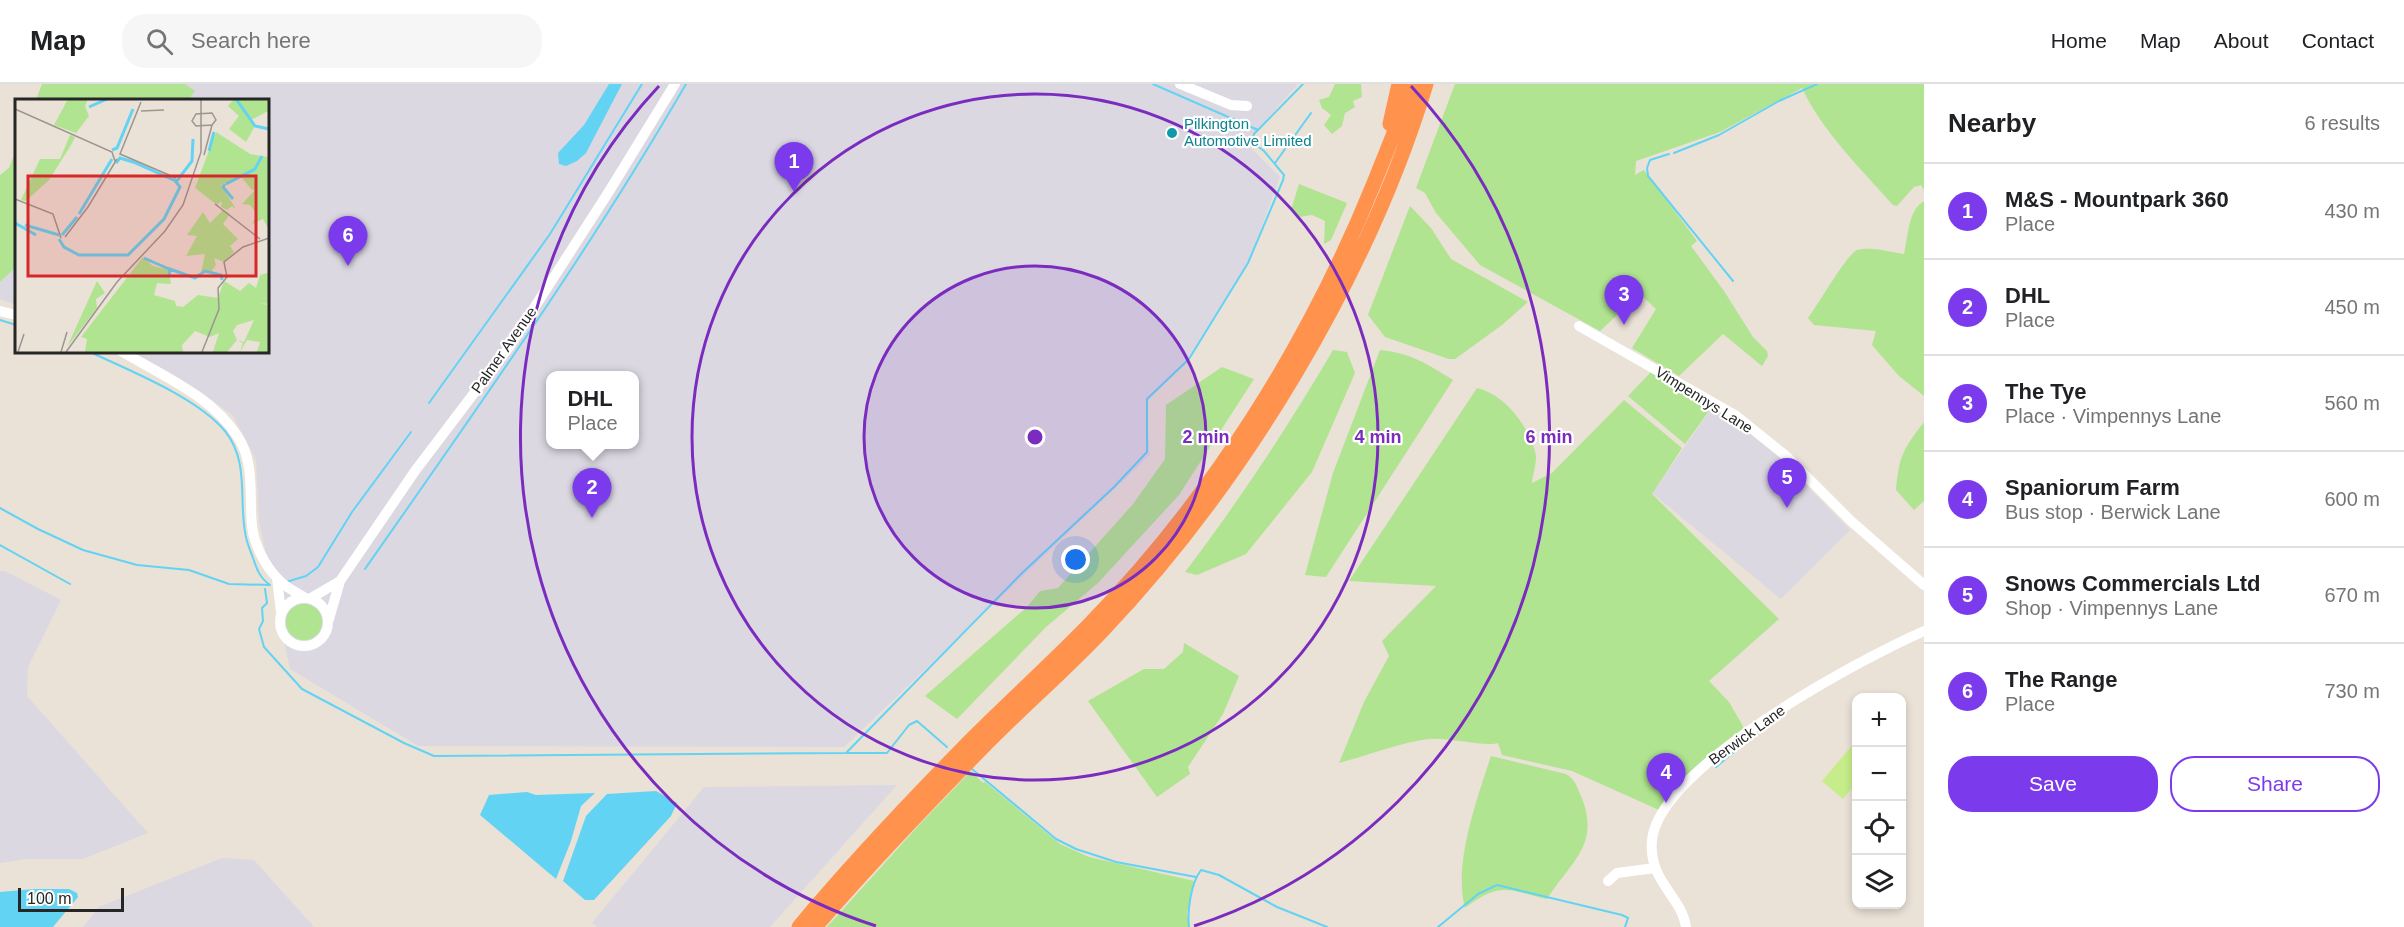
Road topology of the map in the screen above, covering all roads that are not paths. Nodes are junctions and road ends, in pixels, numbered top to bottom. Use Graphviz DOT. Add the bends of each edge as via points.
graph roads {
  1 [pos="675,84"];
  2 [pos="1180,84"];
  3 [pos="1398,84"];
  4 [pos="1412,84"];
  5 [pos="1425,84"];
  6 [pos="1431,84"];
  7 [pos="1247,106"];
  8 [pos="1411,132"];
  9 [pos="1380,168"];
  10 [pos="0,310"];
  11 [pos="15,315"];
  12 [pos="1579,326"];
  13 [pos="123,352"];
  14 [pos="277,579"];
  15 [pos="340,581"];
  16 [pos="1924,585"];
  17 [pos="308,598"];
  18 [pos="281,612"];
  19 [pos="329,620"];
  20 [pos="1924,631"];
  21 [pos="1655,868"];
  22 [pos="1608,880"];
  23 [pos="799,927"];
  24 [pos="815,927"];
  25 [pos="1686,927"];
  1 -- 15 [label="street, Palmer Avenue" via="509,347 415,471"];
  2 -- 7 [label="street" via="1231,105"];
  3 -- 9 [label="highway"];
  4 -- 9 [label="highway"];
  5 -- 8 [label="highway"];
  6 -- 8 [label="highway"];
  8 -- 24 [label="highway" via="1361,249 1320,330 1266,421 1218,490 1103,630 981,748"];
  9 -- 23 [label="highway" via="1309,326 1209,482 1156,550 1090,624 971,740"];
  10 -- 11 [label="street"];
  12 -- 16 [label="street, Vimpennys Lane" via="1736,415 1786,456 1851,521"];
  13 -- 14 [label="street" via="209,404 239,438 249,470 252,528 260,552"];
  14 -- 17 [label="street"];
  14 -- 18 [label="street"];
  15 -- 17 [label="street, Palmer Avenue"];
  15 -- 19 [label="street"];
  17 -- 18 [label="street" via="291,601"];
  17 -- 19 [label="street" via="322,605"];
  18 -- 19 [label="street" via="281,631 301,646 322,639"];
  20 -- 21 [label="street, Berwick Lane" via="1815,687 1709,762 1682,786 1660,815 1652,838"];
  21 -- 22 [label="street" via="1617,873"];
  21 -- 25 [label="street, Berwick Lane"];
}
